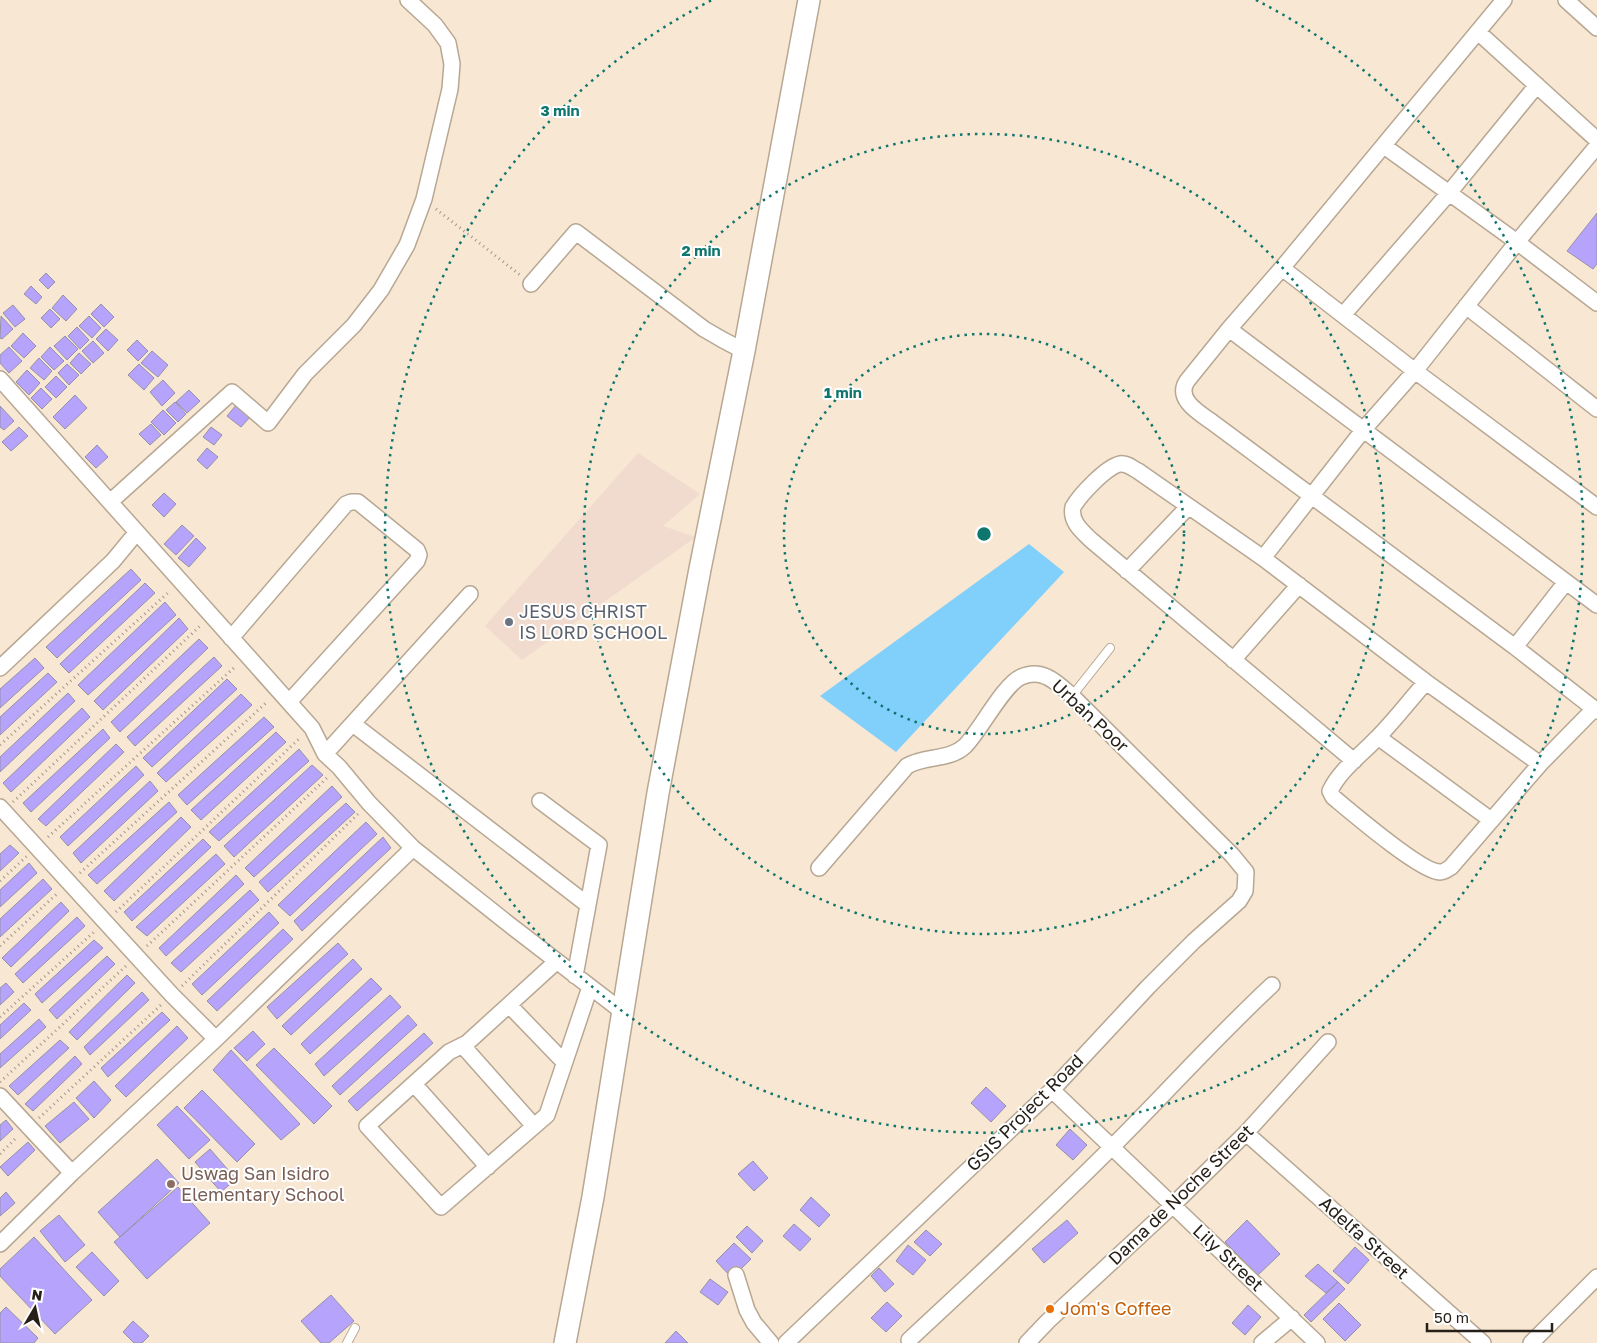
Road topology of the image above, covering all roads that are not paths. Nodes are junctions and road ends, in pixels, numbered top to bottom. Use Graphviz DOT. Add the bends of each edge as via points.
graph roads {
  1 [pos="408,0"];
  2 [pos="809,0"];
  3 [pos="1504,0"];
  4 [pos="1566,0"];
  5 [pos="1597,28"];
  6 [pos="1478,32"];
  7 [pos="1537,85"];
  8 [pos="1597,140"];
  9 [pos="1384,146"];
  10 [pos="1597,146"];
  11 [pos="1449,193"];
  12 [pos="1517,242"];
  13 [pos="1282,268"];
  14 [pos="531,284"];
  15 [pos="1597,303"];
  16 [pos="1466,306"];
  17 [pos="1343,315"];
  18 [pos="1229,329"];
  19 [pos="744,351"];
  20 [pos="1415,371"];
  21 [pos="0,379"];
  22 [pos="1597,409"];
  23 [pos="1364,429"];
  24 [pos="1313,496"];
  25 [pos="110,502"];
  26 [pos="1188,507"];
  27 [pos="1597,508"];
  28 [pos="137,532"];
  29 [pos="1264,558"];
  30 [pos="1127,571"];
  31 [pos="1566,582"];
  32 [pos="1299,585"];
  33 [pos="470,594"];
  34 [pos="1597,605"];
  35 [pos="231,638"];
  36 [pos="1515,647"];
  37 [pos="1110,648"];
  38 [pos="1233,660"];
  39 [pos="0,668"];
  40 [pos="1426,682"];
  41 [pos="284,696"];
  42 [pos="1072,696"];
  43 [pos="1596,710"];
  44 [pos="353,724"];
  45 [pos="1378,737"];
  46 [pos="325,754"];
  47 [pos="1354,761"];
  48 [pos="1540,764"];
  49 [pos="540,800"];
  50 [pos="2,809"];
  51 [pos="1491,820"];
  52 [pos="413,848"];
  53 [pos="819,868"];
  54 [pos="1246,872"];
  55 [pos="588,905"];
  56 [pos="557,961"];
  57 [pos="575,976"];
  58 [pos="1272,985"];
  59 [pos="590,987"];
  60 [pos="509,1005"];
  61 [pos="623,1012"];
  62 [pos="216,1039"];
  63 [pos="1328,1042"];
  64 [pos="463,1046"];
  65 [pos="564,1062"];
  66 [pos="414,1084"];
  67 [pos="1052,1090"];
  68 [pos="0,1096"];
  69 [pos="534,1126"];
  70 [pos="1246,1133"];
  71 [pos="1112,1147"];
  72 [pos="488,1167"];
  73 [pos="72,1173"];
  74 [pos="1172,1206"];
  75 [pos="0,1244"];
  76 [pos="736,1275"];
  77 [pos="1597,1277"];
  78 [pos="1292,1318"];
  79 [pos="355,1328"];
  80 [pos="909,1340"];
  81 [pos="347,1343"];
  82 [pos="565,1343"];
  83 [pos="771,1343"];
  84 [pos="786,1343"];
  85 [pos="1028,1343"];
  86 [pos="1262,1343"];
  87 [pos="1317,1343"];
  88 [pos="1482,1343"];
  89 [pos="1531,1343"];
  1 -- 25 [label="street" via="435,25 448,43 452,64 450,89 424,199 407,245 381,290 354,325 305,374 268,423 232,392"];
  2 -- 19 [label="street"];
  3 -- 6 [label="street"];
  4 -- 5 [label="street"];
  6 -- 7 [label="street"];
  6 -- 9 [label="street"];
  7 -- 8 [label="street"];
  7 -- 11 [label="street"];
  9 -- 11 [label="street"];
  9 -- 13 [label="street"];
  10 -- 12 [label="street"];
  11 -- 12 [label="street"];
  11 -- 17 [label="street"];
  12 -- 15 [label="street"];
  12 -- 16 [label="street"];
  13 -- 17 [label="street"];
  13 -- 18 [label="street"];
  14 -- 19 [label="street" via="576,232 704,328"];
  16 -- 20 [label="street"];
  16 -- 22 [label="street"];
  17 -- 20 [label="street"];
  18 -- 23 [label="street"];
  18 -- 24 [label="street" via="1185,384 1184,395 1195,409"];
  19 -- 61 [label="street" via="658,794"];
  20 -- 23 [label="street"];
  20 -- 27 [label="street"];
  21 -- 25 [label="street"];
  23 -- 24 [label="street"];
  23 -- 31 [label="street"];
  24 -- 29 [label="street"];
  24 -- 36 [label="street"];
  25 -- 28 [label="street"];
  26 -- 29 [label="street"];
  26 -- 30 [label="street"];
  26 -- 30 [label="street" via="1126,464 1104,474 1075,502 1072,511 1077,526"];
  28 -- 35 [label="street"];
  28 -- 39 [label="street" via="114,561"];
  29 -- 32 [label="street"];
  30 -- 38 [label="street"];
  31 -- 34 [label="street"];
  31 -- 36 [label="street"];
  32 -- 38 [label="street"];
  32 -- 40 [label="street"];
  33 -- 44 [label="street"];
  35 -- 41 [label="street"];
  35 -- 41 [label="street" via="346,504 358,502 417,550 418,560"];
  36 -- 43 [label="street"];
  37 -- 42 [label="lane"];
  38 -- 47 [label="street"];
  40 -- 45 [label="street"];
  40 -- 48 [label="street"];
  41 -- 46 [label="street" via="312,728"];
  42 -- 53 [label="street, Urban Poor" via="1048,677 1035,673 1020,677 965,746 954,753 916,760 907,766"];
  42 -- 54 [label="street, Urban Poor"];
  43 -- 48 [label="street"];
  44 -- 46 [label="street"];
  44 -- 55 [label="street"];
  45 -- 47 [label="street"];
  45 -- 51 [label="street"];
  46 -- 52 [label="street"];
  47 -- 51 [label="street" via="1333,784 1330,791 1333,797 1410,858 1432,870 1440,872 1451,867"];
  48 -- 51 [label="street"];
  49 -- 55 [label="street" via="599,845"];
  50 -- 62 [label="street"];
  52 -- 56 [label="street"];
  52 -- 62 [label="street"];
  54 -- 67 [label="street, GSIS Project Road" via="1246,891 1239,901 1148,987"];
  55 -- 57 [label="street"];
  56 -- 57 [label="street"];
  56 -- 60 [label="street"];
  57 -- 59 [label="street"];
  58 -- 71 [label="street"];
  59 -- 61 [label="street"];
  59 -- 65 [label="street"];
  60 -- 64 [label="street"];
  60 -- 65 [label="street"];
  61 -- 82 [label="street"];
  62 -- 73 [label="street"];
  63 -- 70 [label="street, Dama de Noche Street"];
  64 -- 66 [label="street" via="449,1052"];
  64 -- 69 [label="street"];
  65 -- 69 [label="street" via="547,1116"];
  66 -- 72 [label="street"];
  66 -- 72 [label="street" via="367,1126 441,1207"];
  67 -- 71 [label="street, Lily Street"];
  67 -- 84 [label="street, GSIS Project Road"];
  68 -- 73 [label="street"];
  69 -- 72 [label="street"];
  70 -- 74 [label="street, Dama de Noche Street"];
  70 -- 88 [label="street, Adelfa Street"];
  71 -- 74 [label="street, Lily Street"];
  71 -- 80 [label="street"];
  73 -- 75 [label="street"];
  74 -- 78 [label="street, Lily Street"];
  74 -- 85 [label="street, Dama de Noche Street"];
  76 -- 83 [label="street" via="747,1310"];
  77 -- 89 [label="street"];
  78 -- 86 [label="street"];
  78 -- 87 [label="street, Lily Street"];
  79 -- 81 [label="lane"];
}
